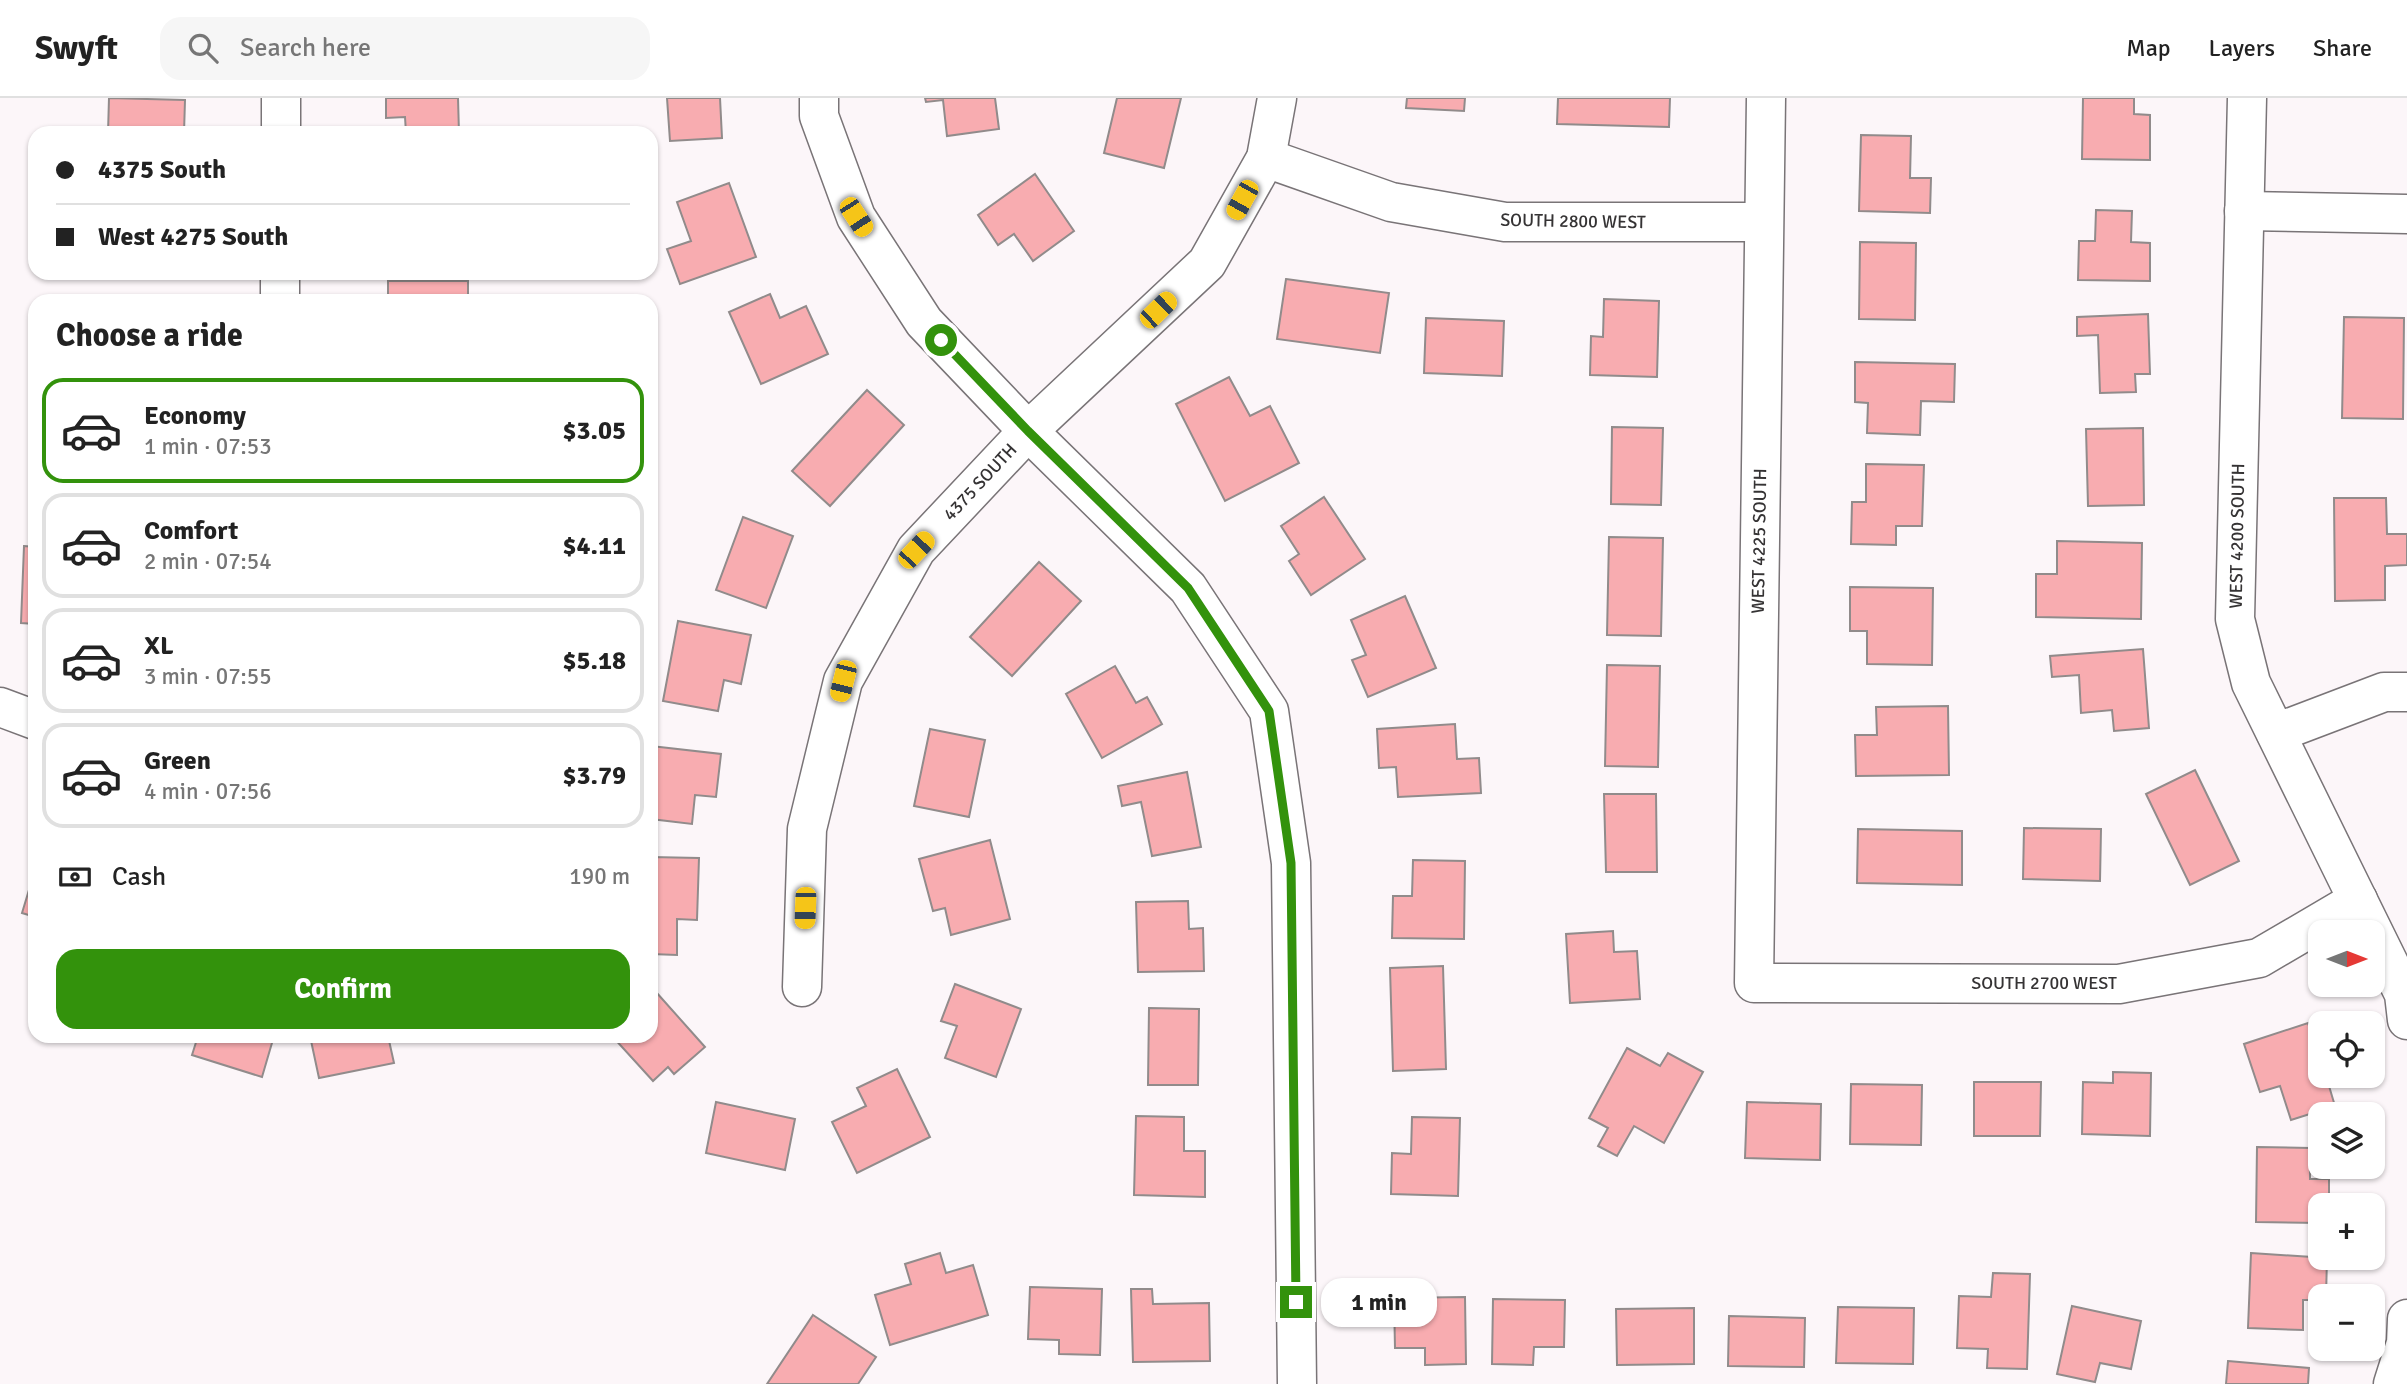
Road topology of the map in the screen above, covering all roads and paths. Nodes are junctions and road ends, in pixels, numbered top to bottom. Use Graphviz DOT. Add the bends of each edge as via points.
graph roads {
  1 [pos="281,98"];
  2 [pos="818,98"];
  3 [pos="1277,98"];
  4 [pos="1766,98"];
  5 [pos="2247,98"];
  6 [pos="281,126"];
  7 [pos="1266,158"];
  8 [pos="2244,211"];
  9 [pos="2407,214"];
  10 [pos="1763,222"];
  11 [pos="1028,431"];
  12 [pos="2407,692"];
  13 [pos="0,707"];
  14 [pos="28,717"];
  15 [pos="2276,733"];
  16 [pos="2358,900"];
  17 [pos="1754,983"];
  18 [pos="802,987"];
  19 [pos="2407,1020"];
  20 [pos="2407,1320"];
  21 [pos="1297,1384"];
  22 [pos="2393,1384"];
  1 -- 6 [label="street"];
  2 -- 11 [label="street, 4375 SOUTH" via="819,116 856,217 924,322"];
  3 -- 7 [label="street"];
  4 -- 10 [label="street, WEST 4225 SOUTH"];
  5 -- 8 [label="street, WEST 4200 SOUTH"];
  7 -- 10 [label="street, SOUTH 2800 WEST" via="1391,202 1505,222"];
  7 -- 11 [label="street" via="1207,263"];
  8 -- 9 [label="street"];
  8 -- 15 [label="street, WEST 4200 SOUTH" via="2235,619 2251,683"];
  10 -- 17 [label="street, WEST 4225 SOUTH"];
  11 -- 18 [label="street, 4375 SOUTH" via="916,550 843,681 807,829"];
  11 -- 21 [label="street" via="1188,588 1269,711 1291,863"];
  12 -- 15 [label="street" via="2384,692"];
  13 -- 14 [label="street"];
  15 -- 16 [label="street, WEST 4200 SOUTH"];
  16 -- 17 [label="street, SOUTH 2700 WEST" via="2259,957 2119,984"];
  16 -- 19 [label="street, WEST 4200 SOUTH" via="2404,994"];
  20 -- 22 [label="street" via="2406,1343"];
}
